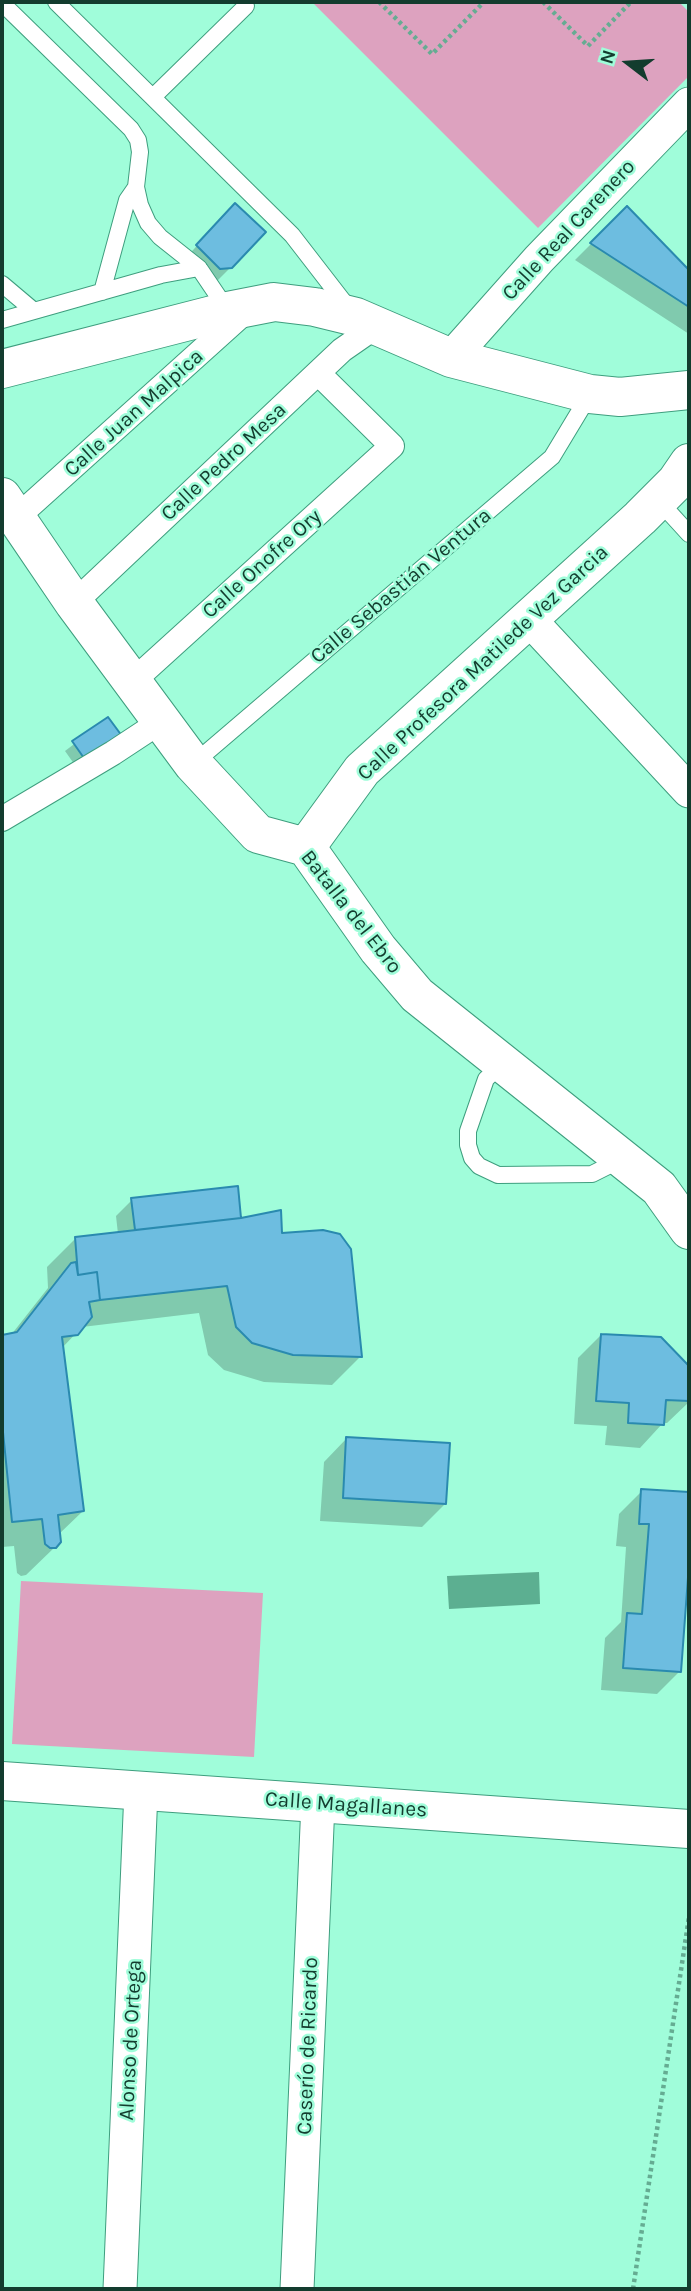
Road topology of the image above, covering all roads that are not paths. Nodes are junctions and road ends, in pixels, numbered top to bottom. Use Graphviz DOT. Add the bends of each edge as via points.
graph roads {
  1 [pos="56,2"];
  2 [pos="2,3"];
  3 [pos="246,6"];
  4 [pos="153,97"];
  5 [pos="689,104"];
  6 [pos="136,187"];
  7 [pos="199,268"];
  8 [pos="2,284"];
  9 [pos="102,292"];
  10 [pos="240,309"];
  11 [pos="34,311"];
  12 [pos="2,320"];
  13 [pos="367,321"];
  14 [pos="451,358"];
  15 [pos="2,369"];
  16 [pos="318,373"];
  17 [pos="689,390"];
  18 [pos="590,394"];
  19 [pos="689,463"];
  20 [pos="9,508"];
  21 [pos="649,509"];
  22 [pos="689,534"];
  23 [pos="74,603"];
  24 [pos="529,619"];
  25 [pos="132,682"];
  26 [pos="160,722"];
  27 [pos="193,764"];
  28 [pos="689,791"];
  29 [pos="2,819"];
  30 [pos="306,846"];
  31 [pos="503,1063"];
  32 [pos="623,1159"];
  33 [pos="689,1230"];
  34 [pos="2,1781"];
  35 [pos="141,1791"];
  36 [pos="318,1803"];
  37 [pos="689,1827"];
  38 [pos="120,2289"];
  39 [pos="297,2289"];
  1 -- 4 [label="lane"];
  2 -- 6 [label="lane" via="131,129 140,152"];
  3 -- 4 [label="lane"];
  4 -- 13 [label="lane" via="292,235"];
  5 -- 14 [label="street, Calle Real Carenero" via="539,258"];
  6 -- 7 [label="lane" via="148,223"];
  6 -- 9 [label="lane" via="127,200"];
  7 -- 9 [label="lane"];
  7 -- 10 [label="lane"];
  8 -- 11 [label="lane"];
  9 -- 11 [label="lane"];
  10 -- 13 [label="street" via="274,302 316,307"];
  10 -- 15 [label="street"];
  10 -- 20 [label="street, Calle Juan Malpica"];
  11 -- 12 [label="lane"];
  13 -- 14 [label="street"];
  13 -- 16 [label="street, Calle Pedro Mesa"];
  14 -- 18 [label="street"];
  16 -- 23 [label="street, Calle Pedro Mesa"];
  16 -- 25 [label="street, Calle Onofre Ory" via="393,446"];
  17 -- 18 [label="street" via="620,397"];
  18 -- 27 [label="lane, Calle Sebastián Ventura" via="552,457"];
  19 -- 21 [label="street, Calle Profesora Matilede Vez Garcia"];
  20 -- 23 [label="street, Batalla del Ebro"];
  21 -- 22 [label="lane"];
  21 -- 24 [label="street, Calle Profesora Matilede Vez Garcia"];
  23 -- 25 [label="street, Batalla del Ebro"];
  24 -- 28 [label="street"];
  24 -- 30 [label="street, Calle Profesora Matilede Vez Garcia" via="362,770"];
  25 -- 26 [label="street, Batalla del Ebro"];
  26 -- 27 [label="street, Batalla del Ebro"];
  26 -- 29 [label="street"];
  27 -- 30 [label="street, Batalla del Ebro" via="258,834"];
  30 -- 31 [label="street, Batalla del Ebro" via="378,949 417,995"];
  31 -- 32 [label="street, Batalla del Ebro"];
  31 -- 32 [label="lane" via="486,1080 468,1131 472,1158 479,1166 498,1175 592,1174"];
  32 -- 33 [label="street, Batalla del Ebro" via="659,1188"];
  34 -- 35 [label="street, Calle Magallanes"];
  35 -- 36 [label="street, Calle Magallanes"];
  35 -- 38 [label="street, Alonso de Ortega"];
  36 -- 37 [label="street, Calle Magallanes"];
  36 -- 39 [label="street, Caserío de Ricardo"];
}
